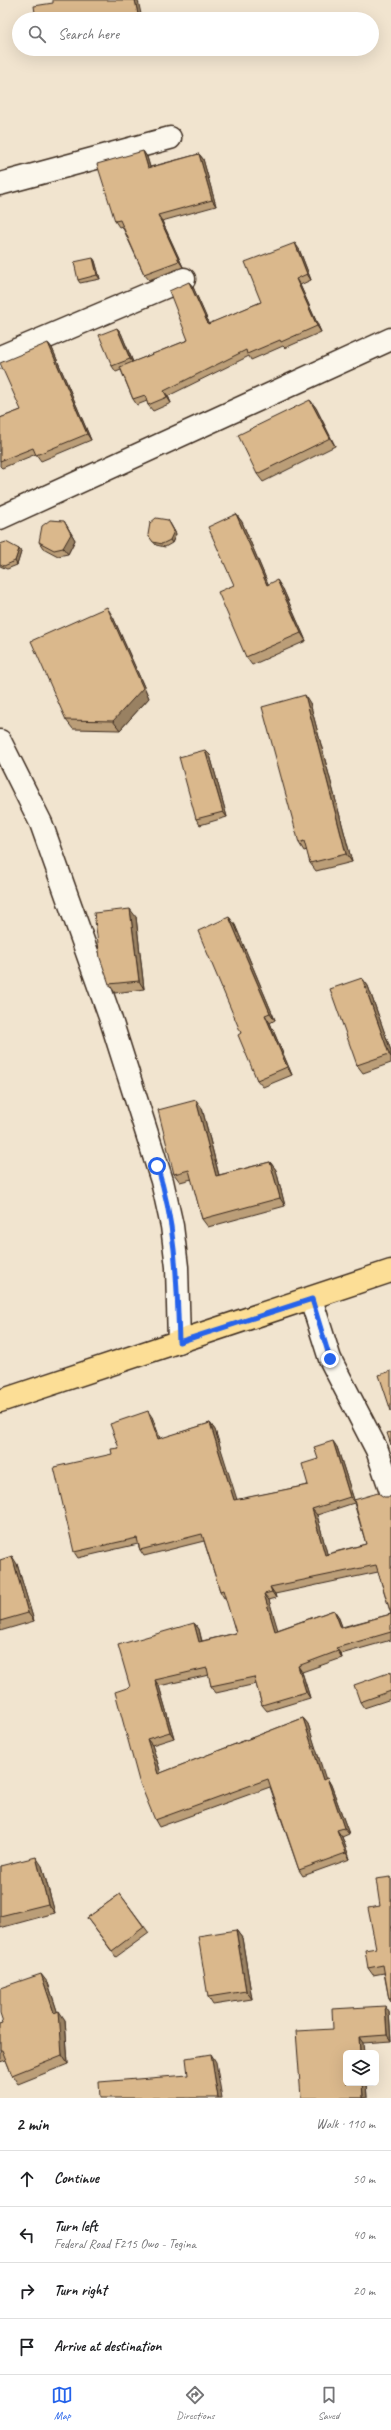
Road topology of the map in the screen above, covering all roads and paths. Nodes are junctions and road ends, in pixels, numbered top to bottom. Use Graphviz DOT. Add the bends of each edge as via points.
graph roads {
  1 [pos="170,138"];
  2 [pos="0,184"];
  3 [pos="184,279"];
  4 [pos="391,339"];
  5 [pos="0,357"];
  6 [pos="0,518"];
  7 [pos="0,741"];
  8 [pos="391,1271"];
  9 [pos="312,1299"];
  10 [pos="179,1342"];
  11 [pos="0,1401"];
  12 [pos="391,1491"];
  1 -- 2 [label="street"];
  3 -- 5 [label="street"];
  4 -- 6 [label="street"];
  7 -- 10 [label="street" via="41,823 110,1017 162,1181 172,1226 177,1267"];
  8 -- 9 [label="main road"];
  9 -- 10 [label="main road"];
  9 -- 12 [label="street" via="330,1359 377,1450"];
  10 -- 11 [label="main road"];
}
